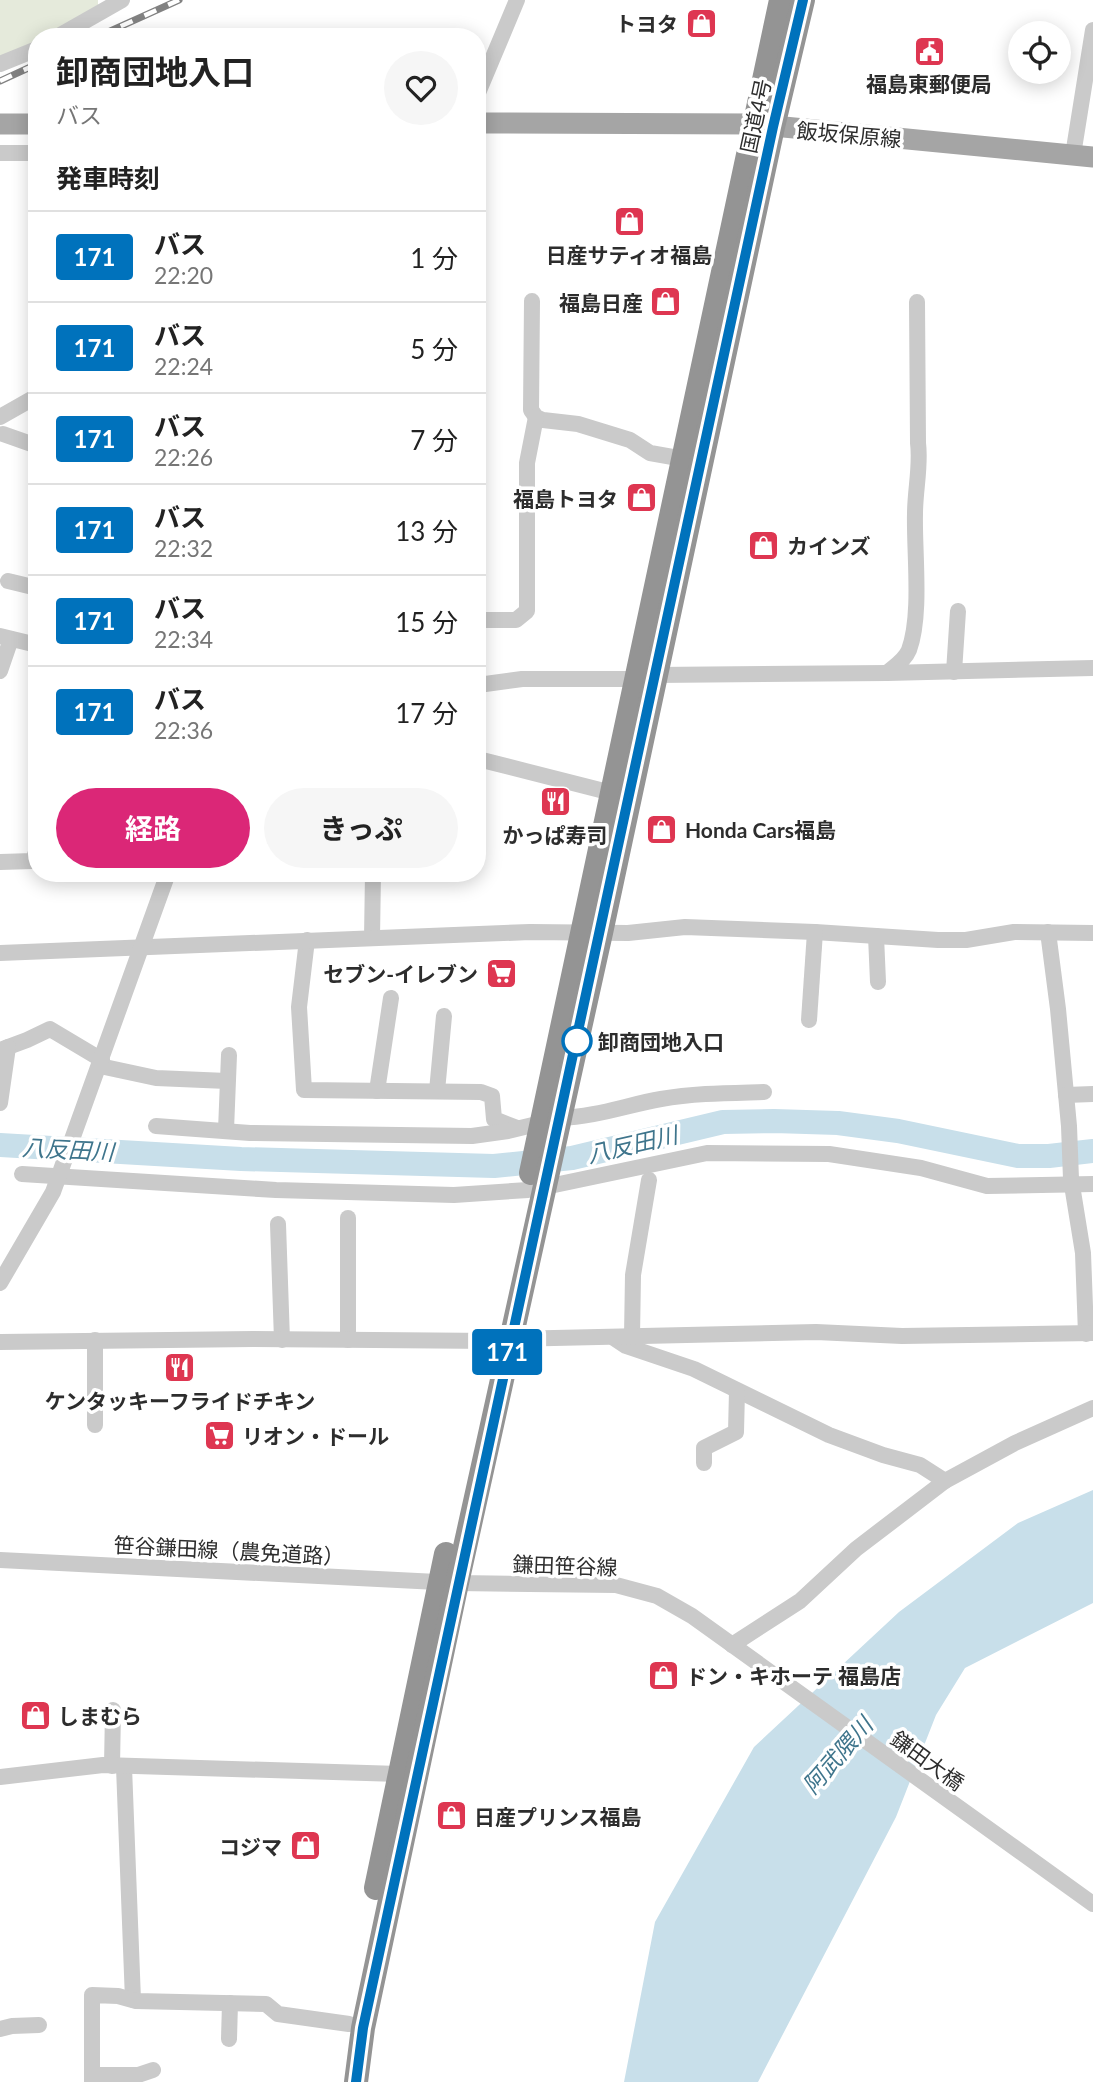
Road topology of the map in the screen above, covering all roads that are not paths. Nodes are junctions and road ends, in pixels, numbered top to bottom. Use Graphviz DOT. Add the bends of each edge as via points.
graph roads {
  1 [pos="122,0"];
  2 [pos="517,0"];
  3 [pos="781,0"];
  4 [pos="803,0"];
  5 [pos="104,4"];
  6 [pos="70,28"];
  7 [pos="1093,30"];
  8 [pos="28,53"];
  9 [pos="0,64"];
  10 [pos="486,74"];
  11 [pos="486,123"];
  12 [pos="0,124"];
  13 [pos="28,124"];
  14 [pos="763,126"];
  15 [pos="0,153"];
  16 [pos="28,153"];
  17 [pos="1083,156"];
  18 [pos="532,301"];
  19 [pos="917,302"];
  20 [pos="28,400"];
  21 [pos="4,410"];
  22 [pos="536,417"];
  23 [pos="3,434"];
  24 [pos="28,443"];
  25 [pos="684,459"];
  26 [pos="8,581"];
  27 [pos="28,586"];
  28 [pos="957,611"];
  29 [pos="486,620"];
  30 [pos="6,637"];
  31 [pos="28,643"];
  32 [pos="1093,668"];
  33 [pos="0,671"];
  34 [pos="954,672"];
  35 [pos="887,673"];
  36 [pos="646,677"];
  37 [pos="486,684"];
  38 [pos="486,761"];
  39 [pos="612,793"];
  40 [pos="28,861"];
  41 [pos="0,862"];
  42 [pos="165,882"];
  43 [pos="373,882"];
  44 [pos="591,932"];
  45 [pos="815,932"];
  46 [pos="1048,932"];
  47 [pos="1093,933"];
  48 [pos="876,936"];
  49 [pos="372,938"];
  50 [pos="307,940"];
  51 [pos="143,946"];
  52 [pos="0,953"];
  53 [pos="878,982"];
  54 [pos="391,998"];
  55 [pos="444,1016"];
  56 [pos="808,1020"];
  57 [pos="4,1049"];
  58 [pos="229,1055"];
  59 [pos="101,1063"];
  60 [pos="227,1081"];
  61 [pos="377,1091"];
  62 [pos="437,1091"];
  63 [pos="764,1092"];
  64 [pos="1093,1094"];
  65 [pos="1066,1095"];
  66 [pos="0,1103"];
  67 [pos="543,1125"];
  68 [pos="156,1126"];
  69 [pos="226,1130"];
  70 [pos="22,1174"];
  71 [pos="59,1175"];
  72 [pos="649,1180"];
  73 [pos="1072,1182"];
  74 [pos="1093,1184"];
  75 [pos="537,1185"];
  76 [pos="348,1218"];
  77 [pos="278,1224"];
  78 [pos="1088,1249"];
  79 [pos="0,1283"];
  80 [pos="1089,1334"];
  81 [pos="632,1336"];
  82 [pos="612,1337"];
  83 [pos="282,1339"];
  84 [pos="95,1340"];
  85 [pos="348,1340"];
  86 [pos="502,1340"];
  87 [pos="0,1342"];
  88 [pos="737,1391"];
  89 [pos="1093,1408"];
  90 [pos="95,1425"];
  91 [pos="704,1463"];
  92 [pos="945,1481"];
  93 [pos="0,1560"];
  94 [pos="448,1583"];
  95 [pos="735,1647"];
  96 [pos="113,1710"];
  97 [pos="118,1766"];
  98 [pos="399,1774"];
  99 [pos="0,1777"];
  100 [pos="1093,1904"];
  101 [pos="133,2000"];
  102 [pos="230,2003"];
  103 [pos="349,2024"];
  104 [pos="39,2025"];
  105 [pos="0,2029"];
  106 [pos="229,2039"];
  107 [pos="153,2070"];
  108 [pos="92,2079"];
  109 [pos="340,2082"];
  110 [pos="356,2082"];
  1 -- 5 [label="street"];
  2 -- 10 [label="street"];
  3 -- 14 [label="highway, 国道4号"];
  4 -- 14 [label="highway, 国道4号"];
  5 -- 6 [label="street"];
  7 -- 17 [label="street"];
  8 -- 9 [label="street"];
  11 -- 14 [label="main road, 飯坂保原線"];
  12 -- 13 [label="main road"];
  14 -- 17 [label="main road, 飯坂保原線"];
  14 -- 25 [label="highway, 国道4号"];
  14 -- 36 [label="highway, 国道4号"];
  15 -- 16 [label="street"];
  18 -- 22 [label="street" via="531,410"];
  19 -- 35 [label="street" via="920,458 915,492 915,612 907,655"];
  20 -- 21 [label="street"];
  22 -- 25 [label="street" via="578,424 631,440 650,453"];
  22 -- 29 [label="street" via="527,463 527,611 516,620"];
  23 -- 24 [label="street"];
  25 -- 36 [label="highway, 国道4号"];
  26 -- 27 [label="street"];
  28 -- 34 [label="street"];
  30 -- 31 [label="street"];
  30 -- 33 [label="street"];
  32 -- 34 [label="street"];
  34 -- 35 [label="street"];
  35 -- 36 [label="street"];
  36 -- 37 [label="street"];
  36 -- 39 [label="highway, 国道4号"];
  36 -- 44 [label="highway, 国道4号"];
  38 -- 39 [label="street"];
  39 -- 44 [label="highway, 国道4号"];
  40 -- 41 [label="street"];
  42 -- 51 [label="street"];
  43 -- 49 [label="street"];
  44 -- 45 [label="street" via="685,927"];
  44 -- 49 [label="street"];
  44 -- 67 [label="highway, 国道4号"];
  45 -- 48 [label="street"];
  45 -- 56 [label="street"];
  46 -- 47 [label="street"];
  46 -- 48 [label="street" via="966,940"];
  46 -- 65 [label="street"];
  48 -- 53 [label="street"];
  49 -- 50 [label="street"];
  50 -- 51 [label="street"];
  50 -- 61 [label="street" via="299,1007 304,1090"];
  51 -- 52 [label="street"];
  51 -- 59 [label="street"];
  54 -- 61 [label="street"];
  55 -- 62 [label="street"];
  57 -- 59 [label="street" via="50,1029"];
  57 -- 66 [label="street"];
  58 -- 60 [label="street"];
  59 -- 60 [label="street" via="156,1078"];
  59 -- 71 [label="street"];
  60 -- 69 [label="street"];
  61 -- 62 [label="street"];
  62 -- 67 [label="street" via="481,1092 492,1096 494,1119"];
  63 -- 67 [label="street" via="702,1093"];
  64 -- 65 [label="street"];
  65 -- 73 [label="street"];
  67 -- 69 [label="street" via="472,1136"];
  67 -- 75 [label="highway, 国道4号"];
  68 -- 69 [label="street"];
  70 -- 71 [label="street"];
  71 -- 75 [label="street" via="276,1190 454,1195"];
  71 -- 79 [label="street"];
  72 -- 81 [label="street" via="634,1275"];
  73 -- 74 [label="street"];
  73 -- 75 [label="street" via="987,1186 921,1168 829,1154 707,1153"];
  73 -- 78 [label="street"];
  75 -- 86 [label="highway, 国道4号"];
  76 -- 85 [label="street"];
  77 -- 83 [label="street"];
  78 -- 80 [label="street"];
  80 -- 81 [label="street"];
  81 -- 82 [label="street"];
  82 -- 86 [label="street"];
  82 -- 88 [label="street"];
  83 -- 84 [label="street"];
  83 -- 85 [label="street"];
  84 -- 87 [label="street"];
  84 -- 90 [label="street"];
  85 -- 86 [label="street"];
  86 -- 94 [label="highway, 国道4号"];
  88 -- 91 [label="street" via="736,1432 704,1448"];
  88 -- 92 [label="street" via="829,1435 920,1465"];
  89 -- 92 [label="street"];
  92 -- 95 [label="street" via="856,1549 800,1601"];
  93 -- 94 [label="street, 笹谷鎌田線（農免道路）"];
  94 -- 95 [label="street, 鎌田笹谷線" via="589,1584 636,1590 676,1606"];
  94 -- 98 [label="highway, 国道4号"];
  94 -- 110 [label="highway, 国道4号"];
  95 -- 100 [label="street, 鎌田大橋"];
  96 -- 97 [label="street"];
  97 -- 98 [label="street"];
  97 -- 99 [label="street"];
  97 -- 101 [label="street"];
  98 -- 103 [label="highway, 国道4号"];
  101 -- 102 [label="street"];
  101 -- 108 [label="street" via="92,1995"];
  102 -- 103 [label="street" via="265,2004 278,2014"];
  102 -- 106 [label="street"];
  103 -- 109 [label="highway, 国道4号"];
  104 -- 105 [label="street"];
  107 -- 108 [label="street"];
}
